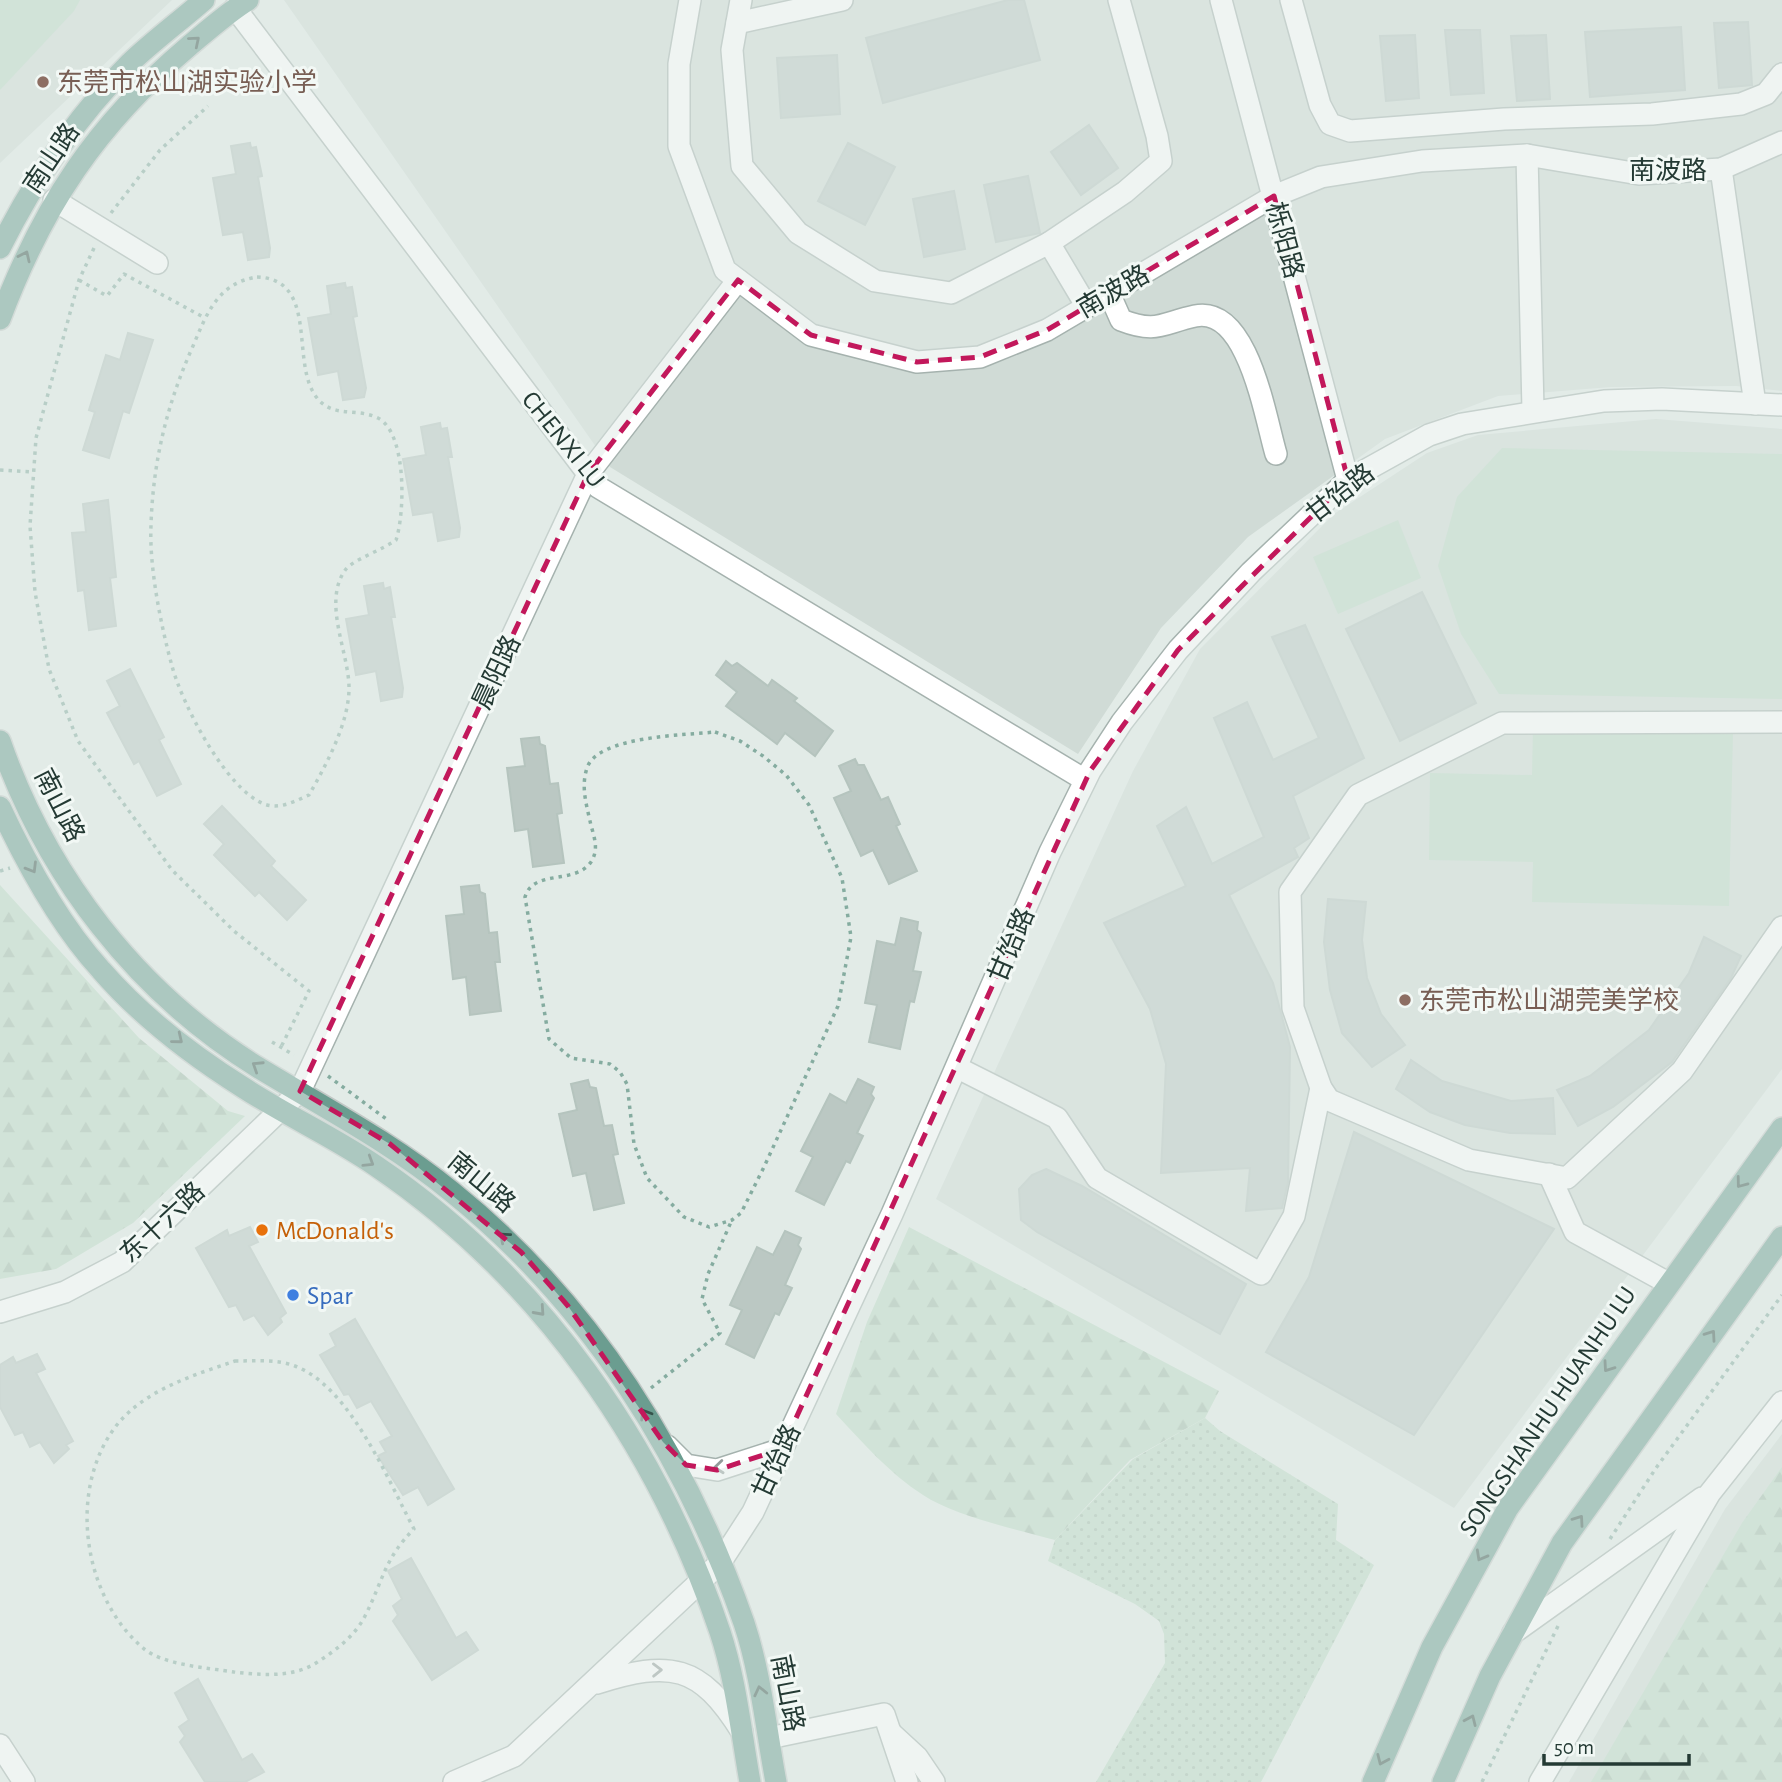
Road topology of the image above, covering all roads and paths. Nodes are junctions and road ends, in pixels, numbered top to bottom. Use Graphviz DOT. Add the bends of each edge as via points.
graph roads {
  1 [pos="204,0"];
  2 [pos="690,0"];
  3 [pos="741,0"];
  4 [pos="842,0"];
  5 [pos="1119,0"];
  6 [pos="1221,0"];
  7 [pos="1291,0"];
  8 [pos="233,2"];
  9 [pos="737,23"];
  10 [pos="1782,74"];
  11 [pos="208,106"];
  12 [pos="1782,142"];
  13 [pos="1527,155"];
  14 [pos="1721,169"];
  15 [pos="1274,196"];
  16 [pos="54,200"];
  17 [pos="102,230"];
  18 [pos="1049,243"];
  19 [pos="0,248"];
  20 [pos="157,263"];
  21 [pos="79,280"];
  22 [pos="738,280"];
  23 [pos="1109,293"];
  24 [pos="1087,307"];
  25 [pos="205,318"];
  26 [pos="0,319"];
  27 [pos="1755,404"];
  28 [pos="1782,405"];
  29 [pos="1533,410"];
  30 [pos="1276,454"];
  31 [pos="0,470"];
  32 [pos="34,472"];
  33 [pos="588,474"];
  34 [pos="1348,480"];
  35 [pos="1782,722"];
  36 [pos="0,741"];
  37 [pos="1085,780"];
  38 [pos="0,807"];
  39 [pos="1782,927"];
  40 [pos="281,1047"];
  41 [pos="958,1068"];
  42 [pos="1321,1088"];
  43 [pos="300,1091"];
  44 [pos="279,1109"];
  45 [pos="1782,1128"];
  46 [pos="1549,1174"];
  47 [pos="732,1220"];
  48 [pos="1782,1237"];
  49 [pos="1668,1283"];
  50 [pos="0,1312"];
  51 [pos="636,1400"];
  52 [pos="1782,1402"];
  53 [pos="663,1442"];
  54 [pos="782,1449"];
  55 [pos="1710,1493"];
  56 [pos="88,1539"];
  57 [pos="720,1563"];
  58 [pos="701,1583"];
  59 [pos="1513,1633"];
  60 [pos="591,1685"];
  61 [pos="890,1732"];
  62 [pos="742,1733"];
  63 [pos="769,1738"];
  64 [pos="0,1745"];
  65 [pos="24,1782"];
  66 [pos="454,1782"];
  67 [pos="750,1782"];
  68 [pos="776,1782"];
  69 [pos="907,1782"];
  70 [pos="934,1782"];
  71 [pos="1373,1782"];
  72 [pos="1443,1782"];
  73 [pos="1540,1782"];
  1 -- 19 [label="main road, 南山路" via="132,61 91,105 26,196"];
  2 -- 22 [label="street, 南波路" via="679,64 679,146 725,270"];
  3 -- 9 [label="street"];
  4 -- 9 [label="street"];
  5 -- 18 [label="street" via="1161,161 1125,192"];
  6 -- 15 [label="street, 栎阳路"];
  7 -- 10 [label="street" via="1320,105 1330,124 1350,131 1652,114 1741,104 1766,94"];
  16 -- 8 [label="main road, 南山路, one-way" via="118,113"];
  8 -- 33 [label="street, CHENXI LU"];
  9 -- 18 [label="street" via="732,50 741,166 798,233 875,281 951,293"];
  11 -- 17 [label="path" via="160,150"];
  12 -- 14 [label="street, 南波路"];
  13 -- 14 [label="street, 南波路" via="1639,174"];
  13 -- 15 [label="street, 南波路" via="1422,161 1334,175"];
  13 -- 29 [label="street"];
  14 -- 27 [label="street"];
  15 -- 23 [label="street, 南波路"];
  15 -- 34 [label="street, 栎阳路"];
  16 -- 17 [label="street"];
  26 -- 16 [label="main road, 南山路, one-way" via="22,260"];
  17 -- 20 [label="street"];
  17 -- 21 [label="path"];
  18 -- 24 [label="street"];
  21 -- 25 [label="path" via="107,296 124,274"];
  21 -- 32 [label="path" via="36,438"];
  22 -- 24 [label="street, 南波路" via="811,335 917,362 980,357 1047,330"];
  22 -- 33 [label="street, 晨阳路"];
  23 -- 24 [label="street, 南波路"];
  23 -- 30 [label="street" via="1121,320 1142,328 1197,315 1223,321 1242,342"];
  25 -- 25 [label="path" via="160,434 150,529 155,573 173,668 212,752 239,788 278,807 309,794 339,732 349,687 338,614 339,580 347,566 396,540 403,510 397,450 392,433 379,419 319,403 303,360 293,296 281,282 272,278 239,280 221,292"];
  27 -- 28 [label="street, 甘饴路"];
  27 -- 29 [label="street, 甘饴路" via="1662,399"];
  29 -- 34 [label="street, 甘饴路" via="1429,435"];
  31 -- 32 [label="path"];
  32 -- 40 [label="path" via="30,526 35,592 49,669 78,741 172,870 234,931 309,991"];
  33 -- 37 [label="street, CHENXI LU" via="598,487"];
  33 -- 43 [label="street, 晨阳路"];
  34 -- 37 [label="street, 甘饴路" via="1251,572 1178,650 1122,722"];
  35 -- 42 [label="street" via="1502,723 1358,795 1290,892 1293,1008"];
  43 -- 36 [label="main road, 南山路, one-way" via="202,1027 119,953 39,830"];
  37 -- 41 [label="street, 甘饴路"];
  38 -- 44 [label="main road, 南山路, one-way" via="53,903 100,969 187,1047"];
  39 -- 46 [label="street" via="1682,1070 1567,1178"];
  41 -- 42 [label="street" via="1057,1118 1097,1178 1261,1275 1294,1216"];
  41 -- 54 [label="street, 甘饴路"];
  42 -- 46 [label="street" via="1329,1100 1469,1160"];
  43 -- 44 [label="street, 东十六路"];
  51 -- 43 [label="main road, 南山路, one-way" via="568,1306 521,1252 390,1144"];
  44 -- 50 [label="street, 东十六路" via="122,1262 65,1292"];
  44 -- 58 [label="main road, 南山路, one-way" via="376,1165 437,1212 522,1291 602,1392 647,1465"];
  45 -- 49 [label="main road, SONGSHANHU HUANHU LU, one-way"];
  46 -- 49 [label="street" via="1576,1232"];
  47 -- 47 [label="path" via="709,1227 684,1217 647,1178 634,1144 627,1084 620,1072 610,1064 571,1058 549,1039 525,897 534,883 578,872 591,862 597,845 583,788 587,766 600,751 624,743 715,732 740,741 786,775 809,805 842,878 850,937 838,1006 764,1167 741,1213"];
  47 -- 51 [label="path" via="702,1299 720,1333"];
  59 -- 48 [label="main road, one-way" via="1562,1543"];
  49 -- 71 [label="main road, SONGSHANHU HUANHU LU, one-way" via="1507,1508 1432,1647"];
  53 -- 51 [label="main road, 南山路, one-way"];
  52 -- 55 [label="street"];
  54 -- 53 [label="street, one-way" via="717,1470 685,1465"];
  53 -- 57 [label="main road, 南山路"];
  54 -- 57 [label="street, 甘饴路" via="752,1512"];
  55 -- 59 [label="street"];
  55 -- 73 [label="street"];
  56 -- 56 [label="path" via="95,1577 116,1618 144,1650 184,1664 270,1676 313,1665 341,1647 364,1619 386,1564 414,1529 362,1431 319,1377 292,1365 235,1361 149,1397 117,1425 99,1454"];
  57 -- 58 [label="street, 甘饴路"];
  63 -- 57 [label="main road, 南山路, one-way" via="745,1625"];
  58 -- 60 [label="street, 甘饴路"];
  58 -- 62 [label="main road, 南山路" via="720,1633"];
  72 -- 59 [label="main road, one-way"];
  60 -- 62 [label="street, one-way" via="635,1671 667,1669 701,1681 726,1707"];
  60 -- 66 [label="street, 甘饴路" via="514,1756"];
  61 -- 63 [label="street" via="884,1714"];
  61 -- 69 [label="street"];
  61 -- 70 [label="street" via="917,1757"];
  62 -- 67 [label="main road, 南山路"];
  63 -- 68 [label="main road, 南山路"];
  64 -- 65 [label="street"];
}
